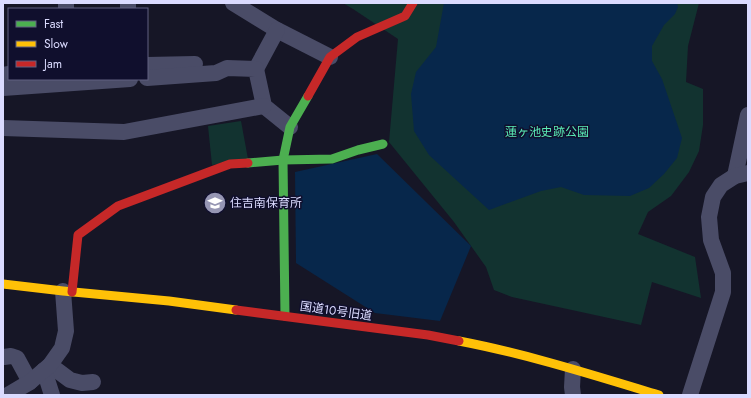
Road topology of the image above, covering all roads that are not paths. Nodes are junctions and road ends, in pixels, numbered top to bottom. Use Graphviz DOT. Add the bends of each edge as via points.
graph roads {
  1 [pos="233,3"];
  2 [pos="413,3"];
  3 [pos="277,30"];
  4 [pos="330,57"];
  5 [pos="148,65"];
  6 [pos="228,68"];
  7 [pos="256,69"];
  8 [pos="148,78"];
  9 [pos="116,80"];
  10 [pos="3,88"];
  11 [pos="264,106"];
  12 [pos="748,115"];
  13 [pos="290,127"];
  14 [pos="3,128"];
  15 [pos="382,144"];
  16 [pos="282,160"];
  17 [pos="742,175"];
  18 [pos="3,284"];
  19 [pos="68,292"];
  20 [pos="284,316"];
  21 [pos="4,357"];
  22 [pos="47,367"];
  23 [pos="573,369"];
  24 [pos="30,382"];
  25 [pos="93,382"];
  26 [pos="8,395"];
  27 [pos="52,395"];
  28 [pos="573,395"];
  29 [pos="659,395"];
  30 [pos="690,395"];
  1 -- 3 [label="street"];
  2 -- 4 [label="street" via="405,16 357,37"];
  3 -- 4 [label="street"];
  3 -- 7 [label="street"];
  4 -- 13 [label="street"];
  5 -- 6 [label="street" via="220,63"];
  6 -- 7 [label="street"];
  6 -- 8 [label="street" via="216,73"];
  7 -- 11 [label="street"];
  9 -- 10 [label="street"];
  11 -- 13 [label="street"];
  11 -- 14 [label="street" via="124,132"];
  12 -- 17 [label="street"];
  13 -- 16 [label="street"];
  15 -- 16 [label="street" via="332,159"];
  16 -- 19 [label="street" via="230,164 118,206 78,235"];
  16 -- 20 [label="street"];
  17 -- 30 [label="street" via="721,185 713,197 709,217 711,240 723,273 723,292"];
  18 -- 19 [label="street, 国道10号旧道"];
  19 -- 20 [label="street, 国道10号旧道" via="169,301"];
  19 -- 22 [label="street" via="66,331 62,348"];
  20 -- 23 [label="street, 国道10号旧道" via="481,345"];
  21 -- 24 [label="street" via="17,358"];
  22 -- 24 [label="street"];
  22 -- 25 [label="street" via="82,384"];
  22 -- 27 [label="street"];
  23 -- 28 [label="street"];
  23 -- 29 [label="street, 国道10号旧道"];
  24 -- 26 [label="street"];
}
